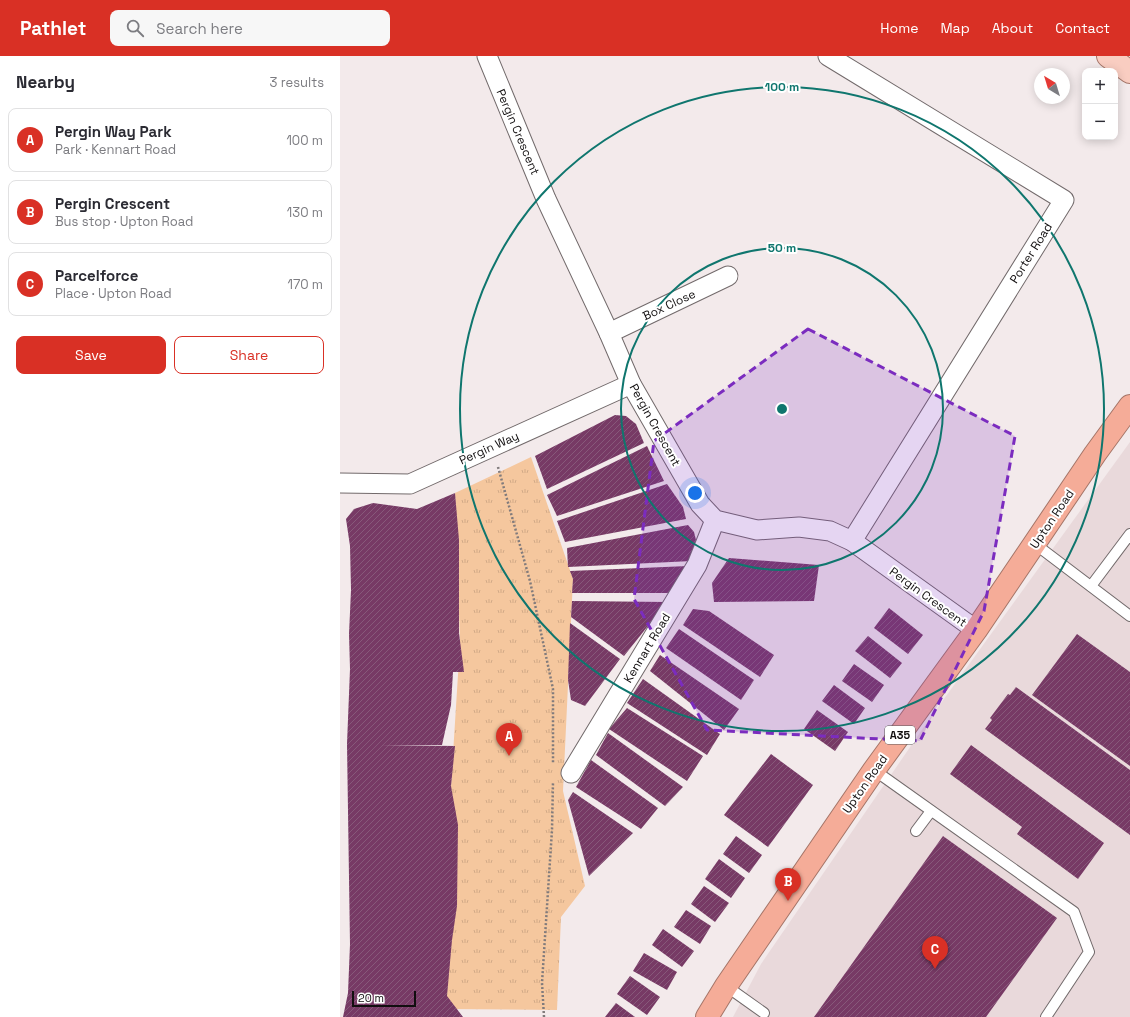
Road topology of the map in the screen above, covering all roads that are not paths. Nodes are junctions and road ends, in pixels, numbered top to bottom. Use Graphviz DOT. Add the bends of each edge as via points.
graph roads {
  1 [pos="486,56"];
  2 [pos="828,56"];
  3 [pos="1108,56"];
  4 [pos="1130,72"];
  5 [pos="728,276"];
  6 [pos="609,333"];
  7 [pos="631,384"];
  8 [pos="1130,406"];
  9 [pos="340,483"];
  10 [pos="716,520"];
  11 [pos="1130,534"];
  12 [pos="852,542"];
  13 [pos="1035,544"];
  14 [pos="1091,586"];
  15 [pos="1130,616"];
  16 [pos="976,630"];
  17 [pos="874,770"];
  18 [pos="572,773"];
  19 [pos="931,811"];
  20 [pos="916,831"];
  21 [pos="726,986"];
  22 [pos="764,1013"];
  23 [pos="707,1017"];
  24 [pos="1046,1017"];
  1 -- 6 [label="street, Pergin Crescent" via="546,199"];
  2 -- 12 [label="street, Porter Road" via="1064,200"];
  3 -- 4 [label="main road"];
  5 -- 6 [label="street, Box Close"];
  6 -- 7 [label="street, Pergin Crescent"];
  7 -- 9 [label="street, Pergin Way" via="410,484"];
  7 -- 10 [label="street, Pergin Crescent" via="700,504"];
  8 -- 13 [label="highway, Upton Road / A35"];
  10 -- 12 [label="street, Pergin Crescent" via="757,530 799,527 830,531"];
  10 -- 18 [label="street, Kennart Road" via="697,565"];
  11 -- 14 [label="lane"];
  12 -- 16 [label="street, Pergin Crescent"];
  13 -- 14 [label="lane"];
  13 -- 16 [label="highway, Upton Road / A35"];
  14 -- 15 [label="lane"];
  16 -- 17 [label="highway, Upton Road / A35"];
  17 -- 19 [label="lane"];
  17 -- 21 [label="highway, Upton Road / A35"];
  19 -- 20 [label="lane"];
  19 -- 24 [label="lane" via="1074,912 1088,952"];
  21 -- 22 [label="lane"];
  21 -- 23 [label="highway, Upton Road / A35"];
}
